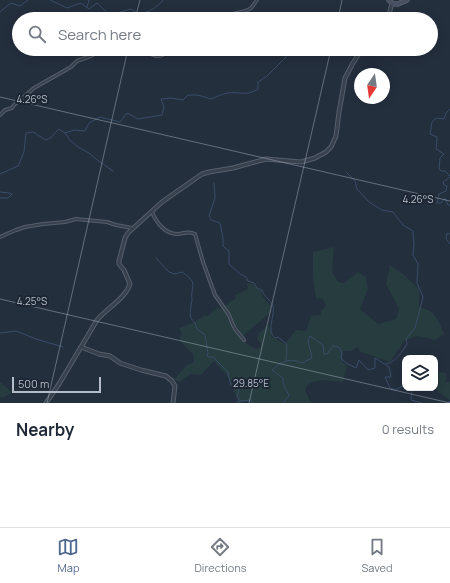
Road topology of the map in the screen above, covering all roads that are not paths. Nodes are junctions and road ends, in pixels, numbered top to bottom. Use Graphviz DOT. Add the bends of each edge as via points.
graph roads {
  1 [pos="256,0"];
  2 [pos="407,0"];
  3 [pos="390,2"];
  4 [pos="241,12"];
  5 [pos="389,12"];
  6 [pos="91,56"];
  7 [pos="358,56"];
  8 [pos="0,115"];
  9 [pos="151,211"];
  10 [pos="132,228"];
  11 [pos="0,237"];
  12 [pos="244,340"];
  13 [pos="80,348"];
  14 [pos="46,403"];
  15 [pos="173,403"];
  1 -- 4 [label="street" via="251,8"];
  2 -- 3 [label="main road" via="398,4"];
  3 -- 5 [label="street"];
  6 -- 8 [label="street" via="77,61 34,88"];
  7 -- 9 [label="street" via="345,78 336,136 326,152 301,162 266,158 202,174"];
  9 -- 10 [label="street"];
  9 -- 12 [label="street" via="159,225 167,231 195,234 215,295"];
  10 -- 11 [label="street" via="76,219 24,227"];
  10 -- 13 [label="street" via="126,236 119,261 127,274 130,286 97,320"];
  13 -- 14 [label="street"];
  13 -- 15 [label="street" via="110,356 120,363 141,370 166,376 175,386"];
}
